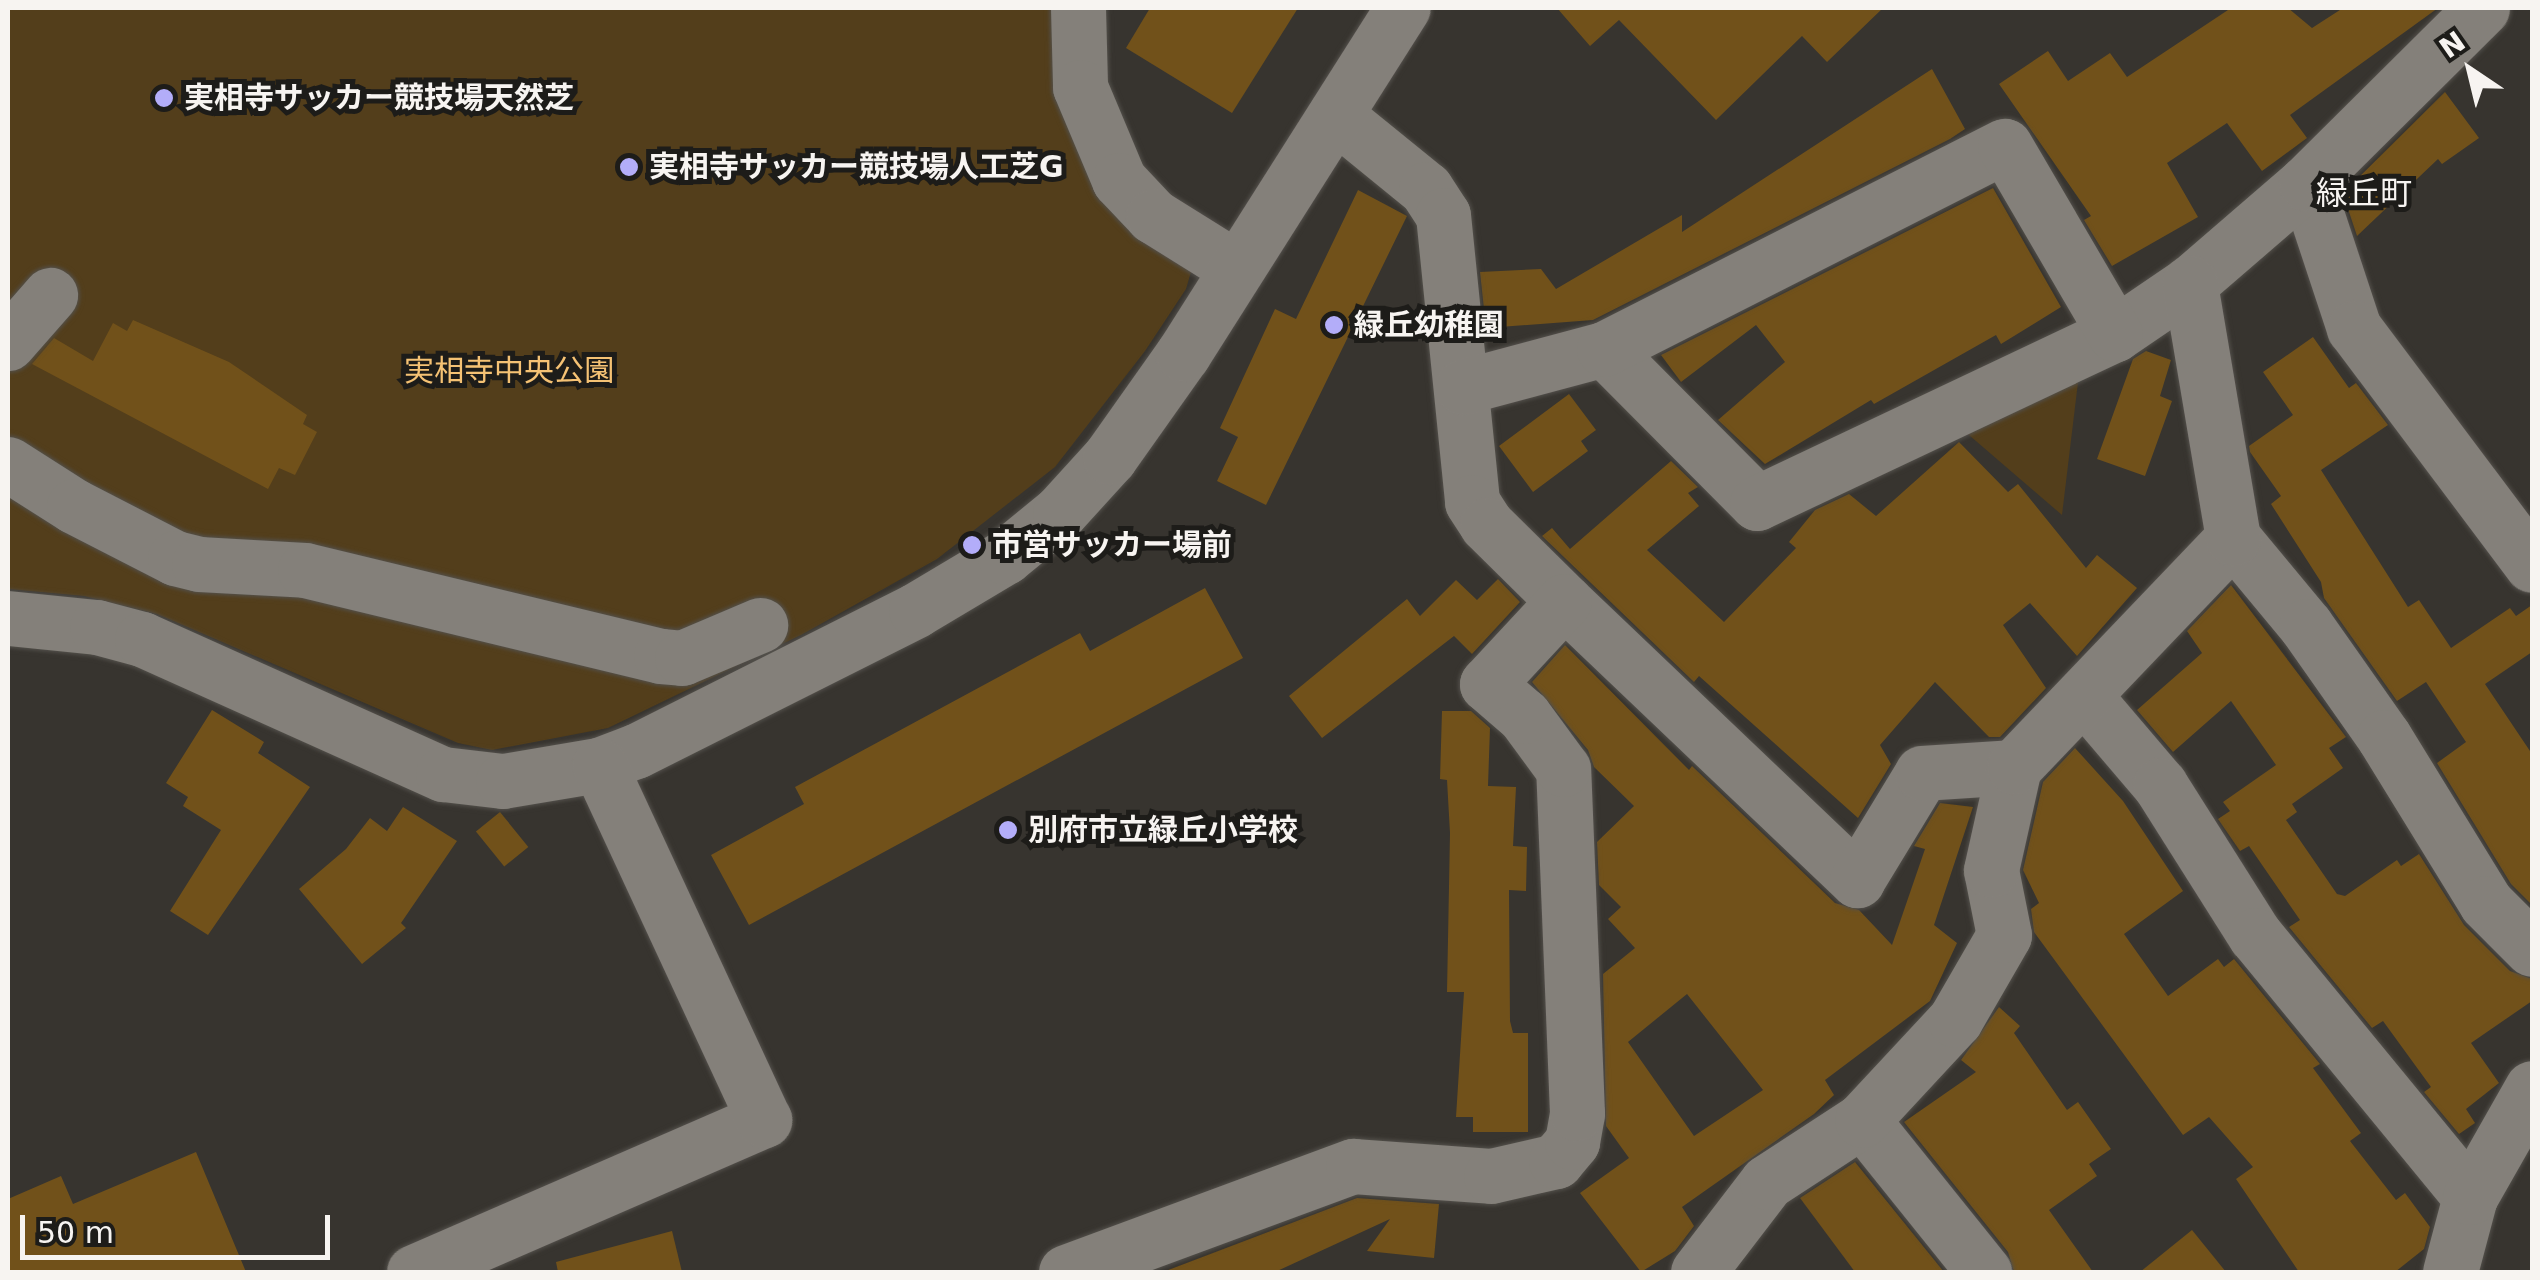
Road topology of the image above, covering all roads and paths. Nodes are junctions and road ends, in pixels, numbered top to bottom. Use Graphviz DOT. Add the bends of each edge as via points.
graph roads {
  1 [pos="1078,8"];
  2 [pos="1403,8"];
  3 [pos="2482,8"];
  4 [pos="1335,115"];
  5 [pos="2306,183"];
  6 [pos="1235,267"];
  7 [pos="2190,283"];
  8 [pos="50,296"];
  9 [pos="2114,334"];
  10 [pos="8,343"];
  11 [pos="1604,349"];
  12 [pos="1462,387"];
  13 [pos="8,464"];
  14 [pos="2233,538"];
  15 [pos="2532,565"];
  16 [pos="1564,601"];
  17 [pos="8,618"];
  18 [pos="760,625"];
  19 [pos="2085,697"];
  20 [pos="598,765"];
  21 [pos="2014,767"];
  22 [pos="2532,949"];
  23 [pos="2532,1088"];
  24 [pos="1862,1120"];
  25 [pos="2470,1197"];
  26 [pos="414,1272"];
  27 [pos="1066,1272"];
  28 [pos="1698,1272"];
  29 [pos="1984,1272"];
  30 [pos="2450,1272"];
  1 -- 6 [label="street" via="1080,87 1119,180 1153,216"];
  2 -- 4 [label="street"];
  3 -- 5 [label="street"];
  4 -- 6 [label="street"];
  4 -- 12 [label="street" via="1426,189 1442,215"];
  5 -- 7 [label="street"];
  5 -- 15 [label="street" via="2354,328"];
  6 -- 20 [label="street" via="1110,457 1060,512 1005,557 780,680"];
  7 -- 9 [label="street"];
  7 -- 14 [label="street"];
  8 -- 10 [label="street"];
  9 -- 11 [label="street" via="1757,503"];
  9 -- 11 [label="street" via="2005,146"];
  11 -- 12 [label="street"];
  12 -- 16 [label="street" via="1472,502"];
  13 -- 18 [label="street" via="74,506 174,558 199,564 305,570 660,656 682,658"];
  14 -- 19 [label="street"];
  14 -- 22 [label="street" via="2373,722 2486,903"];
  16 -- 21 [label="street" via="1857,880 1922,773"];
  16 -- 27 [label="street" via="1487,684 1524,716 1563,769 1577,1113 1572,1142 1556,1161 1491,1176 1353,1166"];
  17 -- 20 [label="street" via="142,639 443,774 503,781"];
  19 -- 21 [label="street"];
  19 -- 25 [label="street" via="2160,785 2255,935"];
  20 -- 26 [label="street" via="764,1120"];
  21 -- 24 [label="street" via="1991,870 2004,935 1956,1020"];
  23 -- 25 [label="street"];
  24 -- 28 [label="street" via="1767,1182"];
  24 -- 29 [label="street"];
  25 -- 30 [label="street"];
}
